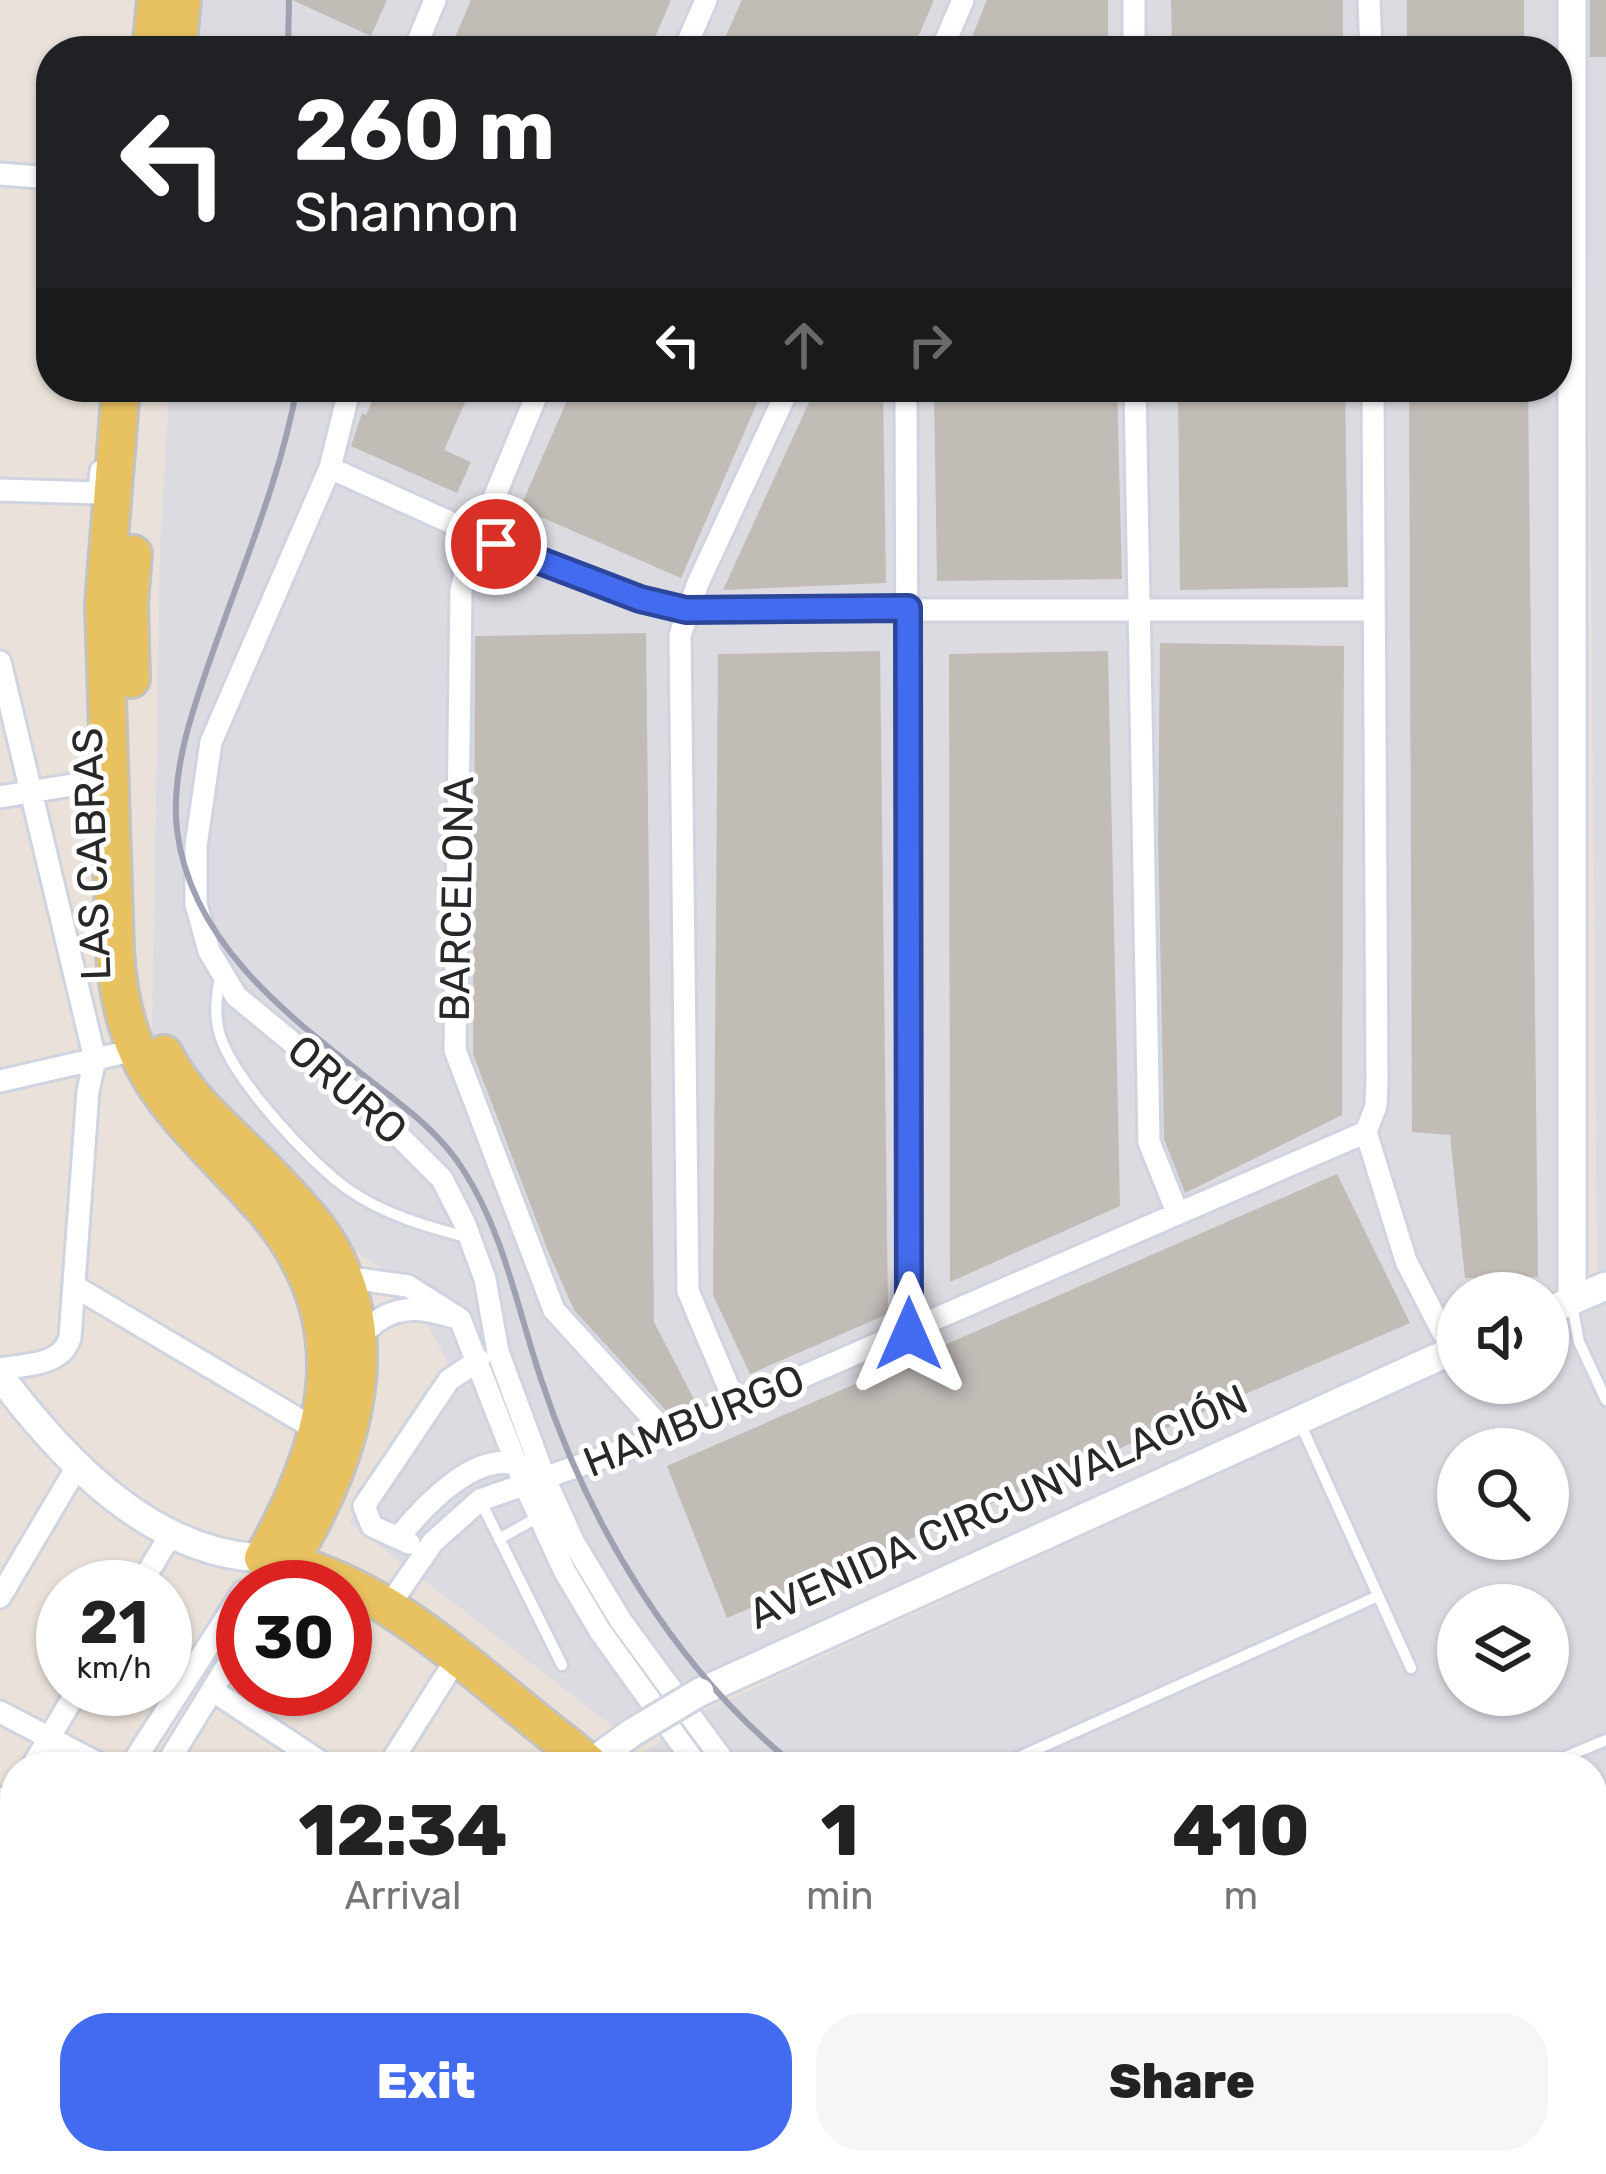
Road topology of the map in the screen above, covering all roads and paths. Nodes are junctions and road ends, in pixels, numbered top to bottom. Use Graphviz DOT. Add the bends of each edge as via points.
graph roads {
  1 [pos="142,0"];
  2 [pos="156,0"];
  3 [pos="182,0"];
  4 [pos="435,0"];
  5 [pos="706,0"];
  6 [pos="963,0"];
  7 [pos="1134,0"];
  8 [pos="1370,0"];
  9 [pos="1572,0"];
  10 [pos="138,36"];
  11 [pos="152,36"];
  12 [pos="178,36"];
  13 [pos="420,36"];
  14 [pos="690,36"];
  15 [pos="947,36"];
  16 [pos="1134,36"];
  17 [pos="1371,36"];
  18 [pos="1572,36"];
  19 [pos="0,174"];
  20 [pos="36,177"];
  21 [pos="107,402"];
  22 [pos="120,402"];
  23 [pos="145,402"];
  24 [pos="346,402"];
  25 [pos="533,402"];
  26 [pos="782,402"];
  27 [pos="906,402"];
  28 [pos="1135,402"];
  29 [pos="1373,402"];
  30 [pos="1568,402"];
  31 [pos="330,468"];
  32 [pos="0,490"];
  33 [pos="478,536"];
  34 [pos="908,608"];
  35 [pos="686,610"];
  36 [pos="1374,610"];
  37 [pos="1137,612"];
  38 [pos="0,662"];
  39 [pos="72,784"];
  40 [pos="32,792"];
  41 [pos="0,797"];
  42 [pos="220,973"];
  43 [pos="135,1050"];
  44 [pos="94,1059"];
  45 [pos="0,1081"];
  46 [pos="1366,1132"];
  47 [pos="1178,1212"];
  48 [pos="470,1238"];
  49 [pos="1560,1272"];
  50 [pos="344,1277"];
  51 [pos="74,1286"];
  52 [pos="1606,1286"];
  53 [pos="1569,1302"];
  54 [pos="319,1314"];
  55 [pos="1437,1317"];
  56 [pos="460,1319"];
  57 [pos="1569,1322"];
  58 [pos="909,1334"];
  59 [pos="359,1336"];
  60 [pos="1437,1357"];
  61 [pos="479,1360"];
  62 [pos="0,1372"];
  63 [pos="1606,1400"];
  64 [pos="741,1404"];
  65 [pos="1299,1420"];
  66 [pos="320,1432"];
  67 [pos="668,1436"];
  68 [pos="78,1465"];
  69 [pos="528,1475"];
  70 [pos="480,1500"];
  71 [pos="538,1517"];
  72 [pos="172,1534"];
  73 [pos="398,1538"];
  74 [pos="500,1539"];
  75 [pos="426,1551"];
  76 [pos="156,1560"];
  77 [pos="229,1560"];
  78 [pos="270,1560"];
  79 [pos="276,1560"];
  80 [pos="1378,1596"];
  81 [pos="0,1598"];
  82 [pos="372,1604"];
  83 [pos="387,1608"];
  84 [pos="216,1644"];
  85 [pos="457,1658"];
  86 [pos="562,1665"];
  87 [pos="1411,1668"];
  88 [pos="216,1688"];
  89 [pos="214,1692"];
  90 [pos="0,1712"];
  91 [pos="62,1716"];
  92 [pos="48,1739"];
  93 [pos="1606,1740"];
  94 [pos="41,1752"];
  95 [pos="75,1752"];
  96 [pos="140,1752"];
  97 [pos="175,1752"];
  98 [pos="305,1752"];
  99 [pos="397,1752"];
  100 [pos="606,1752"];
  101 [pos="610,1752"];
  102 [pos="687,1752"];
  103 [pos="717,1752"];
  104 [pos="1031,1752"];
  105 [pos="1577,1752"];
  1 -- 10 [label="street"];
  2 -- 11 [label="main road"];
  3 -- 12 [label="main road"];
  4 -- 13 [label="street"];
  5 -- 14 [label="street"];
  6 -- 15 [label="street"];
  7 -- 16 [label="street"];
  8 -- 17 [label="street"];
  9 -- 18 [label="street"];
  19 -- 20 [label="street"];
  21 -- 32 [label="street" via="99,493"];
  22 -- 43 [label="main road, LAS CABRAS" via="104,604 116,976"];
  23 -- 50 [label="main road, LAS CABRAS" via="129,602 143,997 181,1083 324,1238"];
  24 -- 31 [label="street, ORURO"];
  25 -- 33 [label="street, BARCELONA"];
  26 -- 35 [label="street"];
  27 -- 34 [label="street"];
  28 -- 37 [label="street"];
  29 -- 36 [label="street"];
  30 -- 49 [label="street"];
  31 -- 33 [label="street"];
  31 -- 42 [label="street, ORURO" via="211,742 196,904"];
  33 -- 35 [label="street"];
  33 -- 67 [label="street, BARCELONA" via="461,591 455,1050 554,1310"];
  34 -- 35 [label="street"];
  34 -- 37 [label="street"];
  34 -- 58 [label="street"];
  35 -- 64 [label="street" via="680,635 688,1291"];
  36 -- 37 [label="street"];
  36 -- 46 [label="street" via="1377,1082"];
  37 -- 47 [label="street" via="1148,1142"];
  38 -- 40 [label="street"];
  39 -- 40 [label="street"];
  40 -- 41 [label="street"];
  40 -- 44 [label="street"];
  42 -- 48 [label="street, ORURO" via="236,996 411,1144 442,1180"];
  42 -- 48 [label="lane" via="219,1034 297,1145 350,1191 411,1222"];
  43 -- 44 [label="street"];
  43 -- 54 [label="main road, LAS CABRAS" via="172,1113 276,1224"];
  44 -- 45 [label="street"];
  44 -- 51 [label="street"];
  46 -- 47 [label="street, HAMBURGO"];
  46 -- 55 [label="street" via="1406,1261"];
  47 -- 58 [label="street, HAMBURGO"];
  48 -- 69 [label="street, ORURO"];
  50 -- 54 [label="street"];
  50 -- 56 [label="street" via="408,1286"];
  50 -- 59 [label="main road, LAS CABRAS"];
  51 -- 62 [label="street" via="66,1351"];
  51 -- 66 [label="street"];
  52 -- 53 [label="street"];
  54 -- 59 [label="street"];
  54 -- 66 [label="main road, LAS CABRAS" via="326,1385"];
  56 -- 59 [label="street" via="396,1310"];
  56 -- 61 [label="street"];
  57 -- 63 [label="lane"];
  58 -- 64 [label="street, HAMBURGO"];
  59 -- 79 [label="main road, LAS CABRAS" via="355,1409 326,1493"];
  60 -- 65 [label="street, AVENIDA CIRCUNVALACIÓN"];
  61 -- 69 [label="street"];
  61 -- 73 [label="street" via="449,1380 364,1506 372,1526"];
  62 -- 68 [label="street"];
  64 -- 67 [label="street, HAMBURGO"];
  65 -- 80 [label="lane"];
  65 -- 101 [label="street, AVENIDA CIRCUNVALACIÓN, bridge" via="700,1692"];
  66 -- 78 [label="main road, LAS CABRAS"];
  67 -- 69 [label="street, HAMBURGO"];
  68 -- 72 [label="street"];
  68 -- 81 [label="street"];
  69 -- 70 [label="street, HAMBURGO"];
  69 -- 71 [label="street, ORURO"];
  69 -- 73 [label="street" via="489,1465 458,1479"];
  69 -- 103 [label="street, ORURO"];
  70 -- 74 [label="lane"];
  70 -- 75 [label="street, HAMBURGO"];
  71 -- 74 [label="lane"];
  71 -- 102 [label="street, ORURO" via="600,1631"];
  72 -- 76 [label="street"];
  72 -- 77 [label="street"];
  73 -- 75 [label="street"];
  74 -- 86 [label="lane"];
  75 -- 83 [label="street, HAMBURGO"];
  80 -- 87 [label="lane"];
  80 -- 104 [label="lane"];
  82 -- 83 [label="main road"];
  83 -- 85 [label="main road"];
  84 -- 96 [label="street, LAS CABRAS"];
  85 -- 99 [label="street"];
  85 -- 100 [label="main road"];
  88 -- 89 [label="street"];
  89 -- 97 [label="street"];
  89 -- 98 [label="street"];
  90 -- 92 [label="street"];
  91 -- 92 [label="street"];
  92 -- 94 [label="street"];
  92 -- 95 [label="street"];
  93 -- 105 [label="lane"];
}
